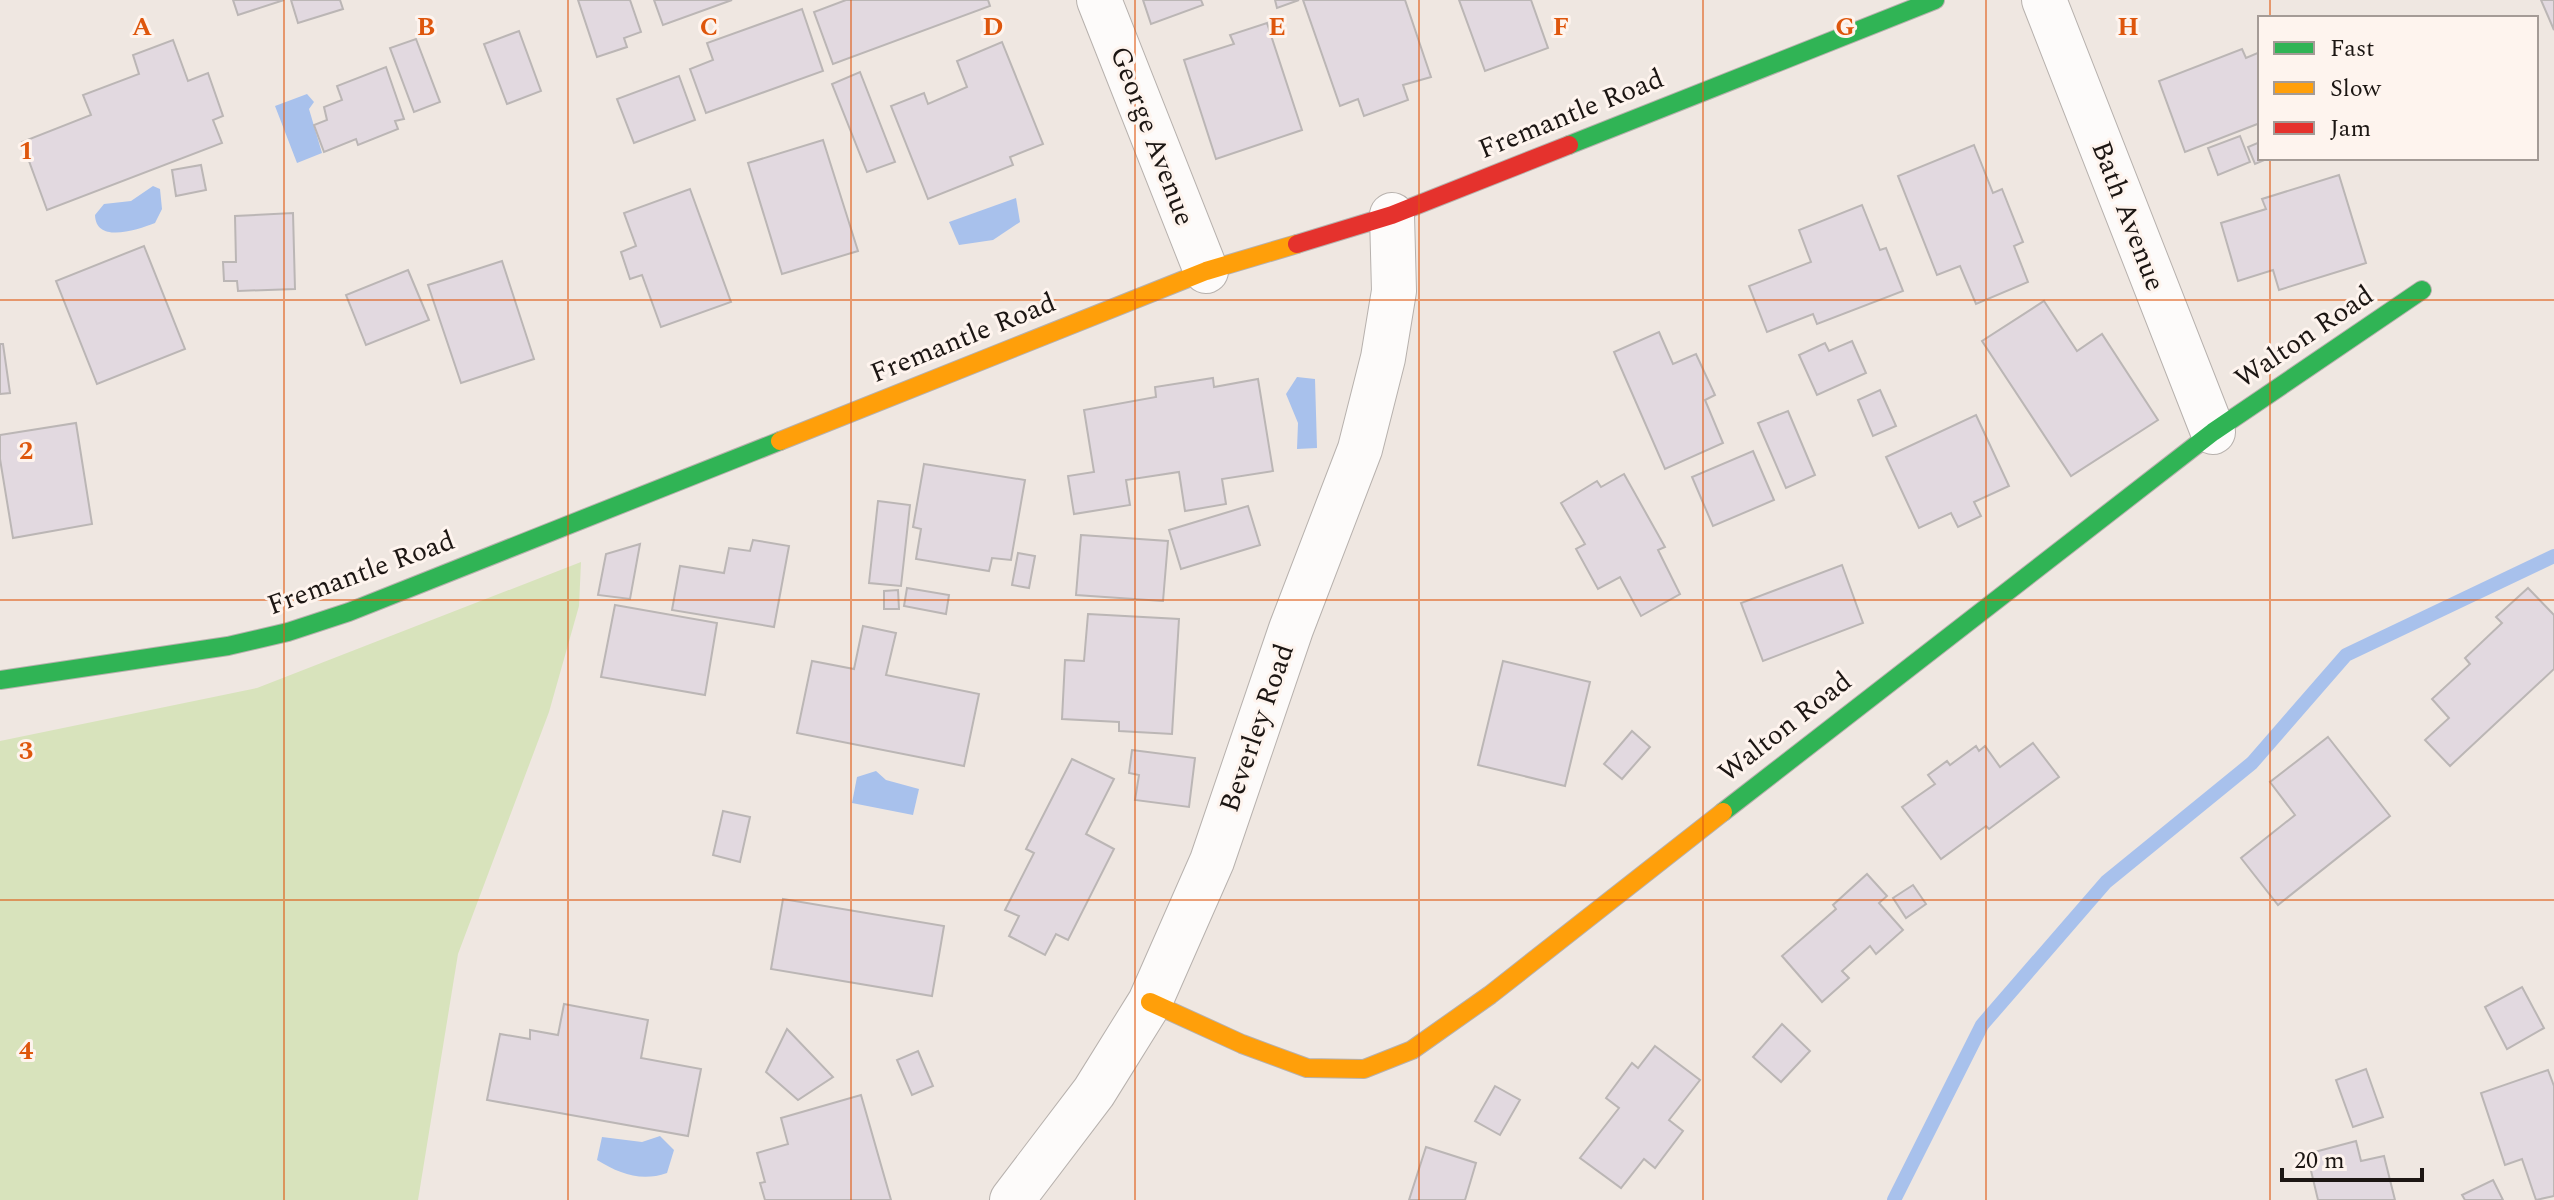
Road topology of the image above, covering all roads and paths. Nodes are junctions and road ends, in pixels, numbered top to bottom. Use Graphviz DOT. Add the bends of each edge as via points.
graph roads {
  1 [pos="1099,0"];
  2 [pos="1935,0"];
  3 [pos="2044,0"];
  4 [pos="1392,215"];
  5 [pos="1206,271"];
  6 [pos="2422,290"];
  7 [pos="2213,432"];
  8 [pos="0,680"];
  9 [pos="1150,1002"];
  10 [pos="1012,1200"];
  1 -- 5 [label="street, George Avenue"];
  2 -- 4 [label="street, Fremantle Road"];
  3 -- 7 [label="street, Bath Avenue"];
  4 -- 5 [label="street, Fremantle Road"];
  4 -- 9 [label="street, Beverley Road" via="1394,291 1360,449 1291,629 1212,861"];
  5 -- 8 [label="street, Fremantle Road" via="349,612 228,646"];
  6 -- 7 [label="street, Walton Road"];
  7 -- 9 [label="street, Walton Road" via="1490,995 1412,1050 1364,1069 1307,1068"];
  9 -- 10 [label="street, Beverley Road" via="1094,1092"];
}
